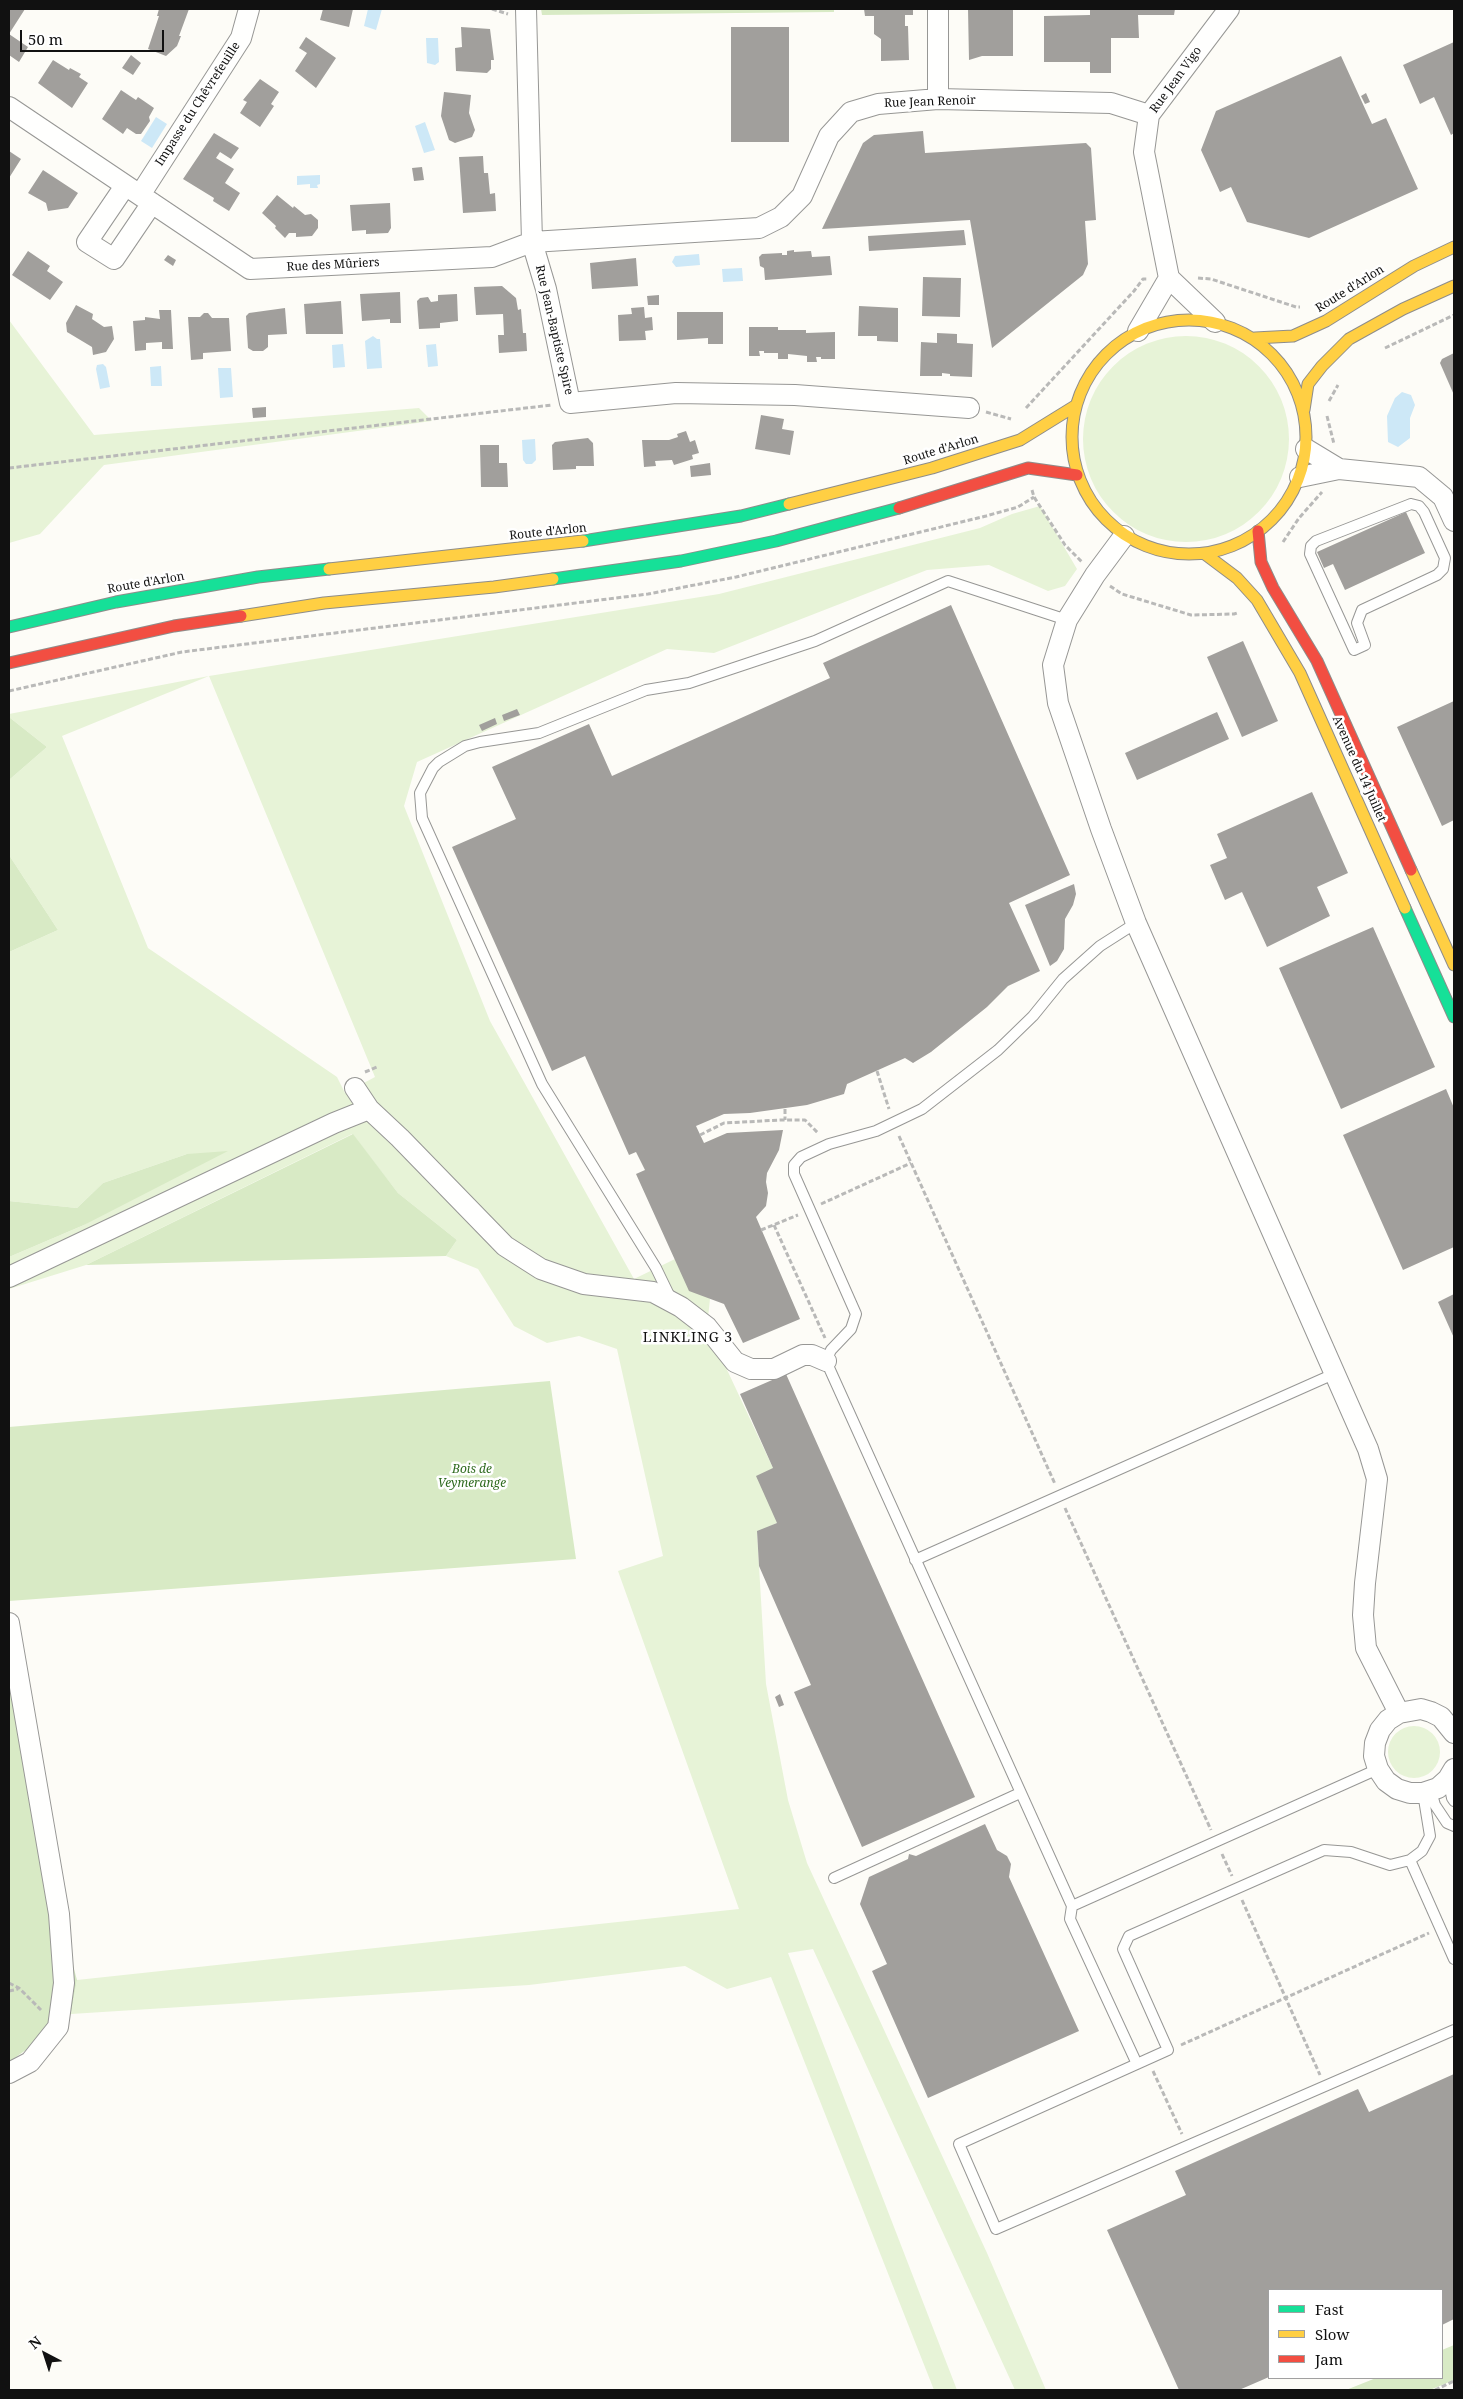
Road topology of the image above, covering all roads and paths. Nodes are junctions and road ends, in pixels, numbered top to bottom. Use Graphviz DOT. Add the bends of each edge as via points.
graph roads {
  1 [pos="249,9"];
  2 [pos="526,9"];
  3 [pos="938,9"];
  4 [pos="1229,9"];
  5 [pos="938,99"];
  6 [pos="9,107"];
  7 [pos="1149,115"];
  8 [pos="139,195"];
  9 [pos="532,242"];
  10 [pos="1454,247"];
  11 [pos="1169,278"];
  12 [pos="1454,286"];
  13 [pos="1304,306"];
  14 [pos="1454,315"];
  15 [pos="1215,322"];
  16 [pos="1138,331"];
  17 [pos="1255,338"];
  18 [pos="1378,351"];
  19 [pos="570,403"];
  20 [pos="1075,406"];
  21 [pos="969,408"];
  22 [pos="1304,410"];
  23 [pos="1017,420"];
  24 [pos="1020,440"];
  25 [pos="1306,449"];
  26 [pos="9,468"];
  27 [pos="1028,468"];
  28 [pos="1339,469"];
  29 [pos="1077,475"];
  30 [pos="1300,477"];
  31 [pos="1034,497"];
  32 [pos="1454,520"];
  33 [pos="1258,531"];
  34 [pos="1124,536"];
  35 [pos="1205,554"];
  36 [pos="1257,600"];
  37 [pos="1191,615"];
  38 [pos="1068,620"];
  39 [pos="9,627"];
  40 [pos="1365,645"];
  41 [pos="9,663"];
  42 [pos="1136,923"];
  43 [pos="1454,965"];
  44 [pos="1454,1017"];
  45 [pos="877,1071"];
  46 [pos="355,1088"];
  47 [pos="785,1109"];
  48 [pos="368,1110"];
  49 [pos="785,1120"];
  50 [pos="894,1123"];
  51 [pos="700,1135"];
  52 [pos="829,1144"];
  53 [pos="911,1163"];
  54 [pos="809,1209"];
  55 [pos="774,1225"];
  56 [pos="761,1230"];
  57 [pos="9,1277"];
  58 [pos="672,1302"];
  59 [pos="829,1356"];
  60 [pos="1336,1372"];
  61 [pos="1060,1496"];
  62 [pos="914,1560"];
  63 [pos="9,1623"];
  64 [pos="1399,1712"];
  65 [pos="1454,1733"];
  66 [pos="1378,1769"];
  67 [pos="1451,1774"];
  68 [pos="1427,1792"];
  69 [pos="1020,1793"];
  70 [pos="1454,1801"];
  71 [pos="1454,1826"];
  72 [pos="1216,1842"];
  73 [pos="1410,1860"];
  74 [pos="834,1878"];
  75 [pos="1237,1888"];
  76 [pos="1072,1906"];
  77 [pos="1441,1928"];
  78 [pos="1454,1959"];
  79 [pos="9,1983"];
  80 [pos="19,1988"];
  81 [pos="9,1992"];
  82 [pos="1285,1999"];
  83 [pos="58,2027"];
  84 [pos="1454,2030"];
  85 [pos="1168,2050"];
  86 [pos="1148,2060"];
  87 [pos="1137,2064"];
  88 [pos="9,2073"];
  89 [pos="1325,2086"];
  90 [pos="1187,2146"];
  91 [pos="1454,2381"];
  92 [pos="1435,2390"];
  1 -- 8 [label="street, Impasse du Chêvrefeuille" via="241,38"];
  2 -- 9 [label="street, Rue Jean-Baptiste Spire"];
  3 -- 5 [label="street"];
  4 -- 7 [label="street, Rue Jean Vigo"];
  5 -- 7 [label="street, Rue Jean Renoir" via="1111,103"];
  5 -- 9 [label="street, Rue Jean Renoir" via="878,104 851,112 829,136 802,196 781,217 759,228"];
  6 -- 8 [label="street, Rue des Mûriers"];
  7 -- 11 [label="street, Rue Jean Vigo" via="1144,152"];
  8 -- 9 [label="street, Rue des Mûriers" via="250,269 492,257"];
  9 -- 19 [label="street, Rue Jean-Baptiste Spire" via="546,289"];
  10 -- 17 [label="main road, Route d'Arlon" via="1414,266 1326,321 1293,336"];
  11 -- 13 [label="path" via="1211,279 1296,307"];
  11 -- 15 [label="street"];
  11 -- 16 [label="street"];
  11 -- 23 [label="path" via="1143,279"];
  12 -- 22 [label="main road" via="1349,339 1308,384"];
  14 -- 18 [label="path"];
  15 -- 16 [label="main road" via="1171,320"];
  15 -- 17 [label="main road"];
  16 -- 20 [label="main road" via="1121,340 1101,358 1085,381"];
  17 -- 22 [label="main road" via="1286,370"];
  19 -- 21 [label="street, Rue Jean-Baptiste Spire" via="686,393 795,395"];
  19 -- 26 [label="path"];
  20 -- 24 [label="main road, Route d'Arlon"];
  20 -- 29 [label="main road" via="1071,441"];
  21 -- 23 [label="path"];
  22 -- 25 [label="main road"];
  23 -- 24 [label="path"];
  24 -- 39 [label="main road, Route d'Arlon" via="932,468 741,516 603,539 258,577 116,602"];
  25 -- 28 [label="street"];
  25 -- 30 [label="main road"];
  27 -- 29 [label="main road"];
  27 -- 31 [label="path"];
  27 -- 41 [label="main road" via="870,516 776,541 681,561 183,624"];
  28 -- 30 [label="street"];
  28 -- 32 [label="street" via="1419,477 1443,497"];
  29 -- 34 [label="main road" via="1096,510"];
  30 -- 33 [label="main road" via="1288,502"];
  33 -- 35 [label="main road" via="1232,547"];
  33 -- 43 [label="main road, Avenue du 14 Juillet" via="1261,562 1318,660"];
  34 -- 35 [label="main road" via="1157,551"];
  34 -- 38 [label="street"];
  35 -- 36 [label="main road, Avenue du 14 Juillet" via="1237,578"];
  36 -- 37 [label="path" via="1234,614"];
  36 -- 44 [label="main road, Avenue du 14 Juillet" via="1300,673"];
  38 -- 42 [label="street" via="1053,665 1058,703"];
  38 -- 58 [label="lane" via="948,581 815,641 689,683 646,690 539,733 465,746 433,768 420,793 422,818 542,1084 656,1268"];
  40 -- 40 [label="lane" via="1357,623 1362,610 1438,575 1443,569 1445,558 1419,506 1411,504 1316,541 1311,546 1310,554 1354,650"];
  42 -- 50 [label="lane" via="1100,946 1063,979 1033,1016 998,1050 922,1109"];
  42 -- 60 [label="street"];
  45 -- 50 [label="path"];
  46 -- 48 [label="street"];
  47 -- 49 [label="path"];
  48 -- 57 [label="street" via="334,1123"];
  48 -- 58 [label="street" via="400,1138 506,1246 541,1269 584,1284 653,1292"];
  49 -- 51 [label="path" via="724,1123"];
  49 -- 52 [label="path" via="806,1120"];
  50 -- 52 [label="lane"];
  50 -- 53 [label="path"];
  52 -- 54 [label="lane" via="801,1157 794,1165 794,1174"];
  53 -- 54 [label="path"];
  53 -- 61 [label="path"];
  54 -- 55 [label="path"];
  54 -- 59 [label="lane" via="856,1314 851,1329"];
  55 -- 56 [label="path"];
  55 -- 59 [label="path"];
  58 -- 59 [label="street" via="707,1327 734,1362 751,1369 774,1369 803,1355"];
  59 -- 62 [label="lane"];
  60 -- 61 [label="lane"];
  60 -- 64 [label="street" via="1377,1479 1365,1583 1366,1648"];
  61 -- 62 [label="lane"];
  61 -- 72 [label="path"];
  62 -- 69 [label="lane"];
  63 -- 83 [label="street" via="59,1914 64,1982"];
  64 -- 65 [label="street" via="1421,1709 1431,1712 1441,1717"];
  64 -- 66 [label="street" via="1380,1730 1375,1743"];
  66 -- 68 [label="street" via="1397,1789 1410,1793"];
  66 -- 72 [label="lane"];
  67 -- 68 [label="street"];
  67 -- 70 [label="lane"];
  68 -- 71 [label="lane" via="1447,1823"];
  68 -- 73 [label="lane" via="1430,1836 1422,1851"];
  69 -- 74 [label="lane"];
  69 -- 76 [label="lane"];
  72 -- 75 [label="path"];
  72 -- 76 [label="lane"];
  73 -- 75 [label="lane" via="1390,1865 1352,1852 1324,1850"];
  73 -- 77 [label="lane"];
  75 -- 82 [label="path"];
  75 -- 85 [label="lane" via="1129,1936 1123,1949"];
  76 -- 87 [label="lane" via="1070,1919"];
  77 -- 78 [label="lane"];
  77 -- 82 [label="path"];
  79 -- 80 [label="path"];
  80 -- 81 [label="path"];
  80 -- 83 [label="path"];
  82 -- 85 [label="path"];
  82 -- 89 [label="path"];
  83 -- 88 [label="street" via="30,2062"];
  84 -- 89 [label="lane"];
  85 -- 86 [label="lane"];
  86 -- 87 [label="lane"];
  86 -- 90 [label="path"];
  87 -- 90 [label="lane" via="959,2144 996,2229"];
  89 -- 90 [label="lane"];
  91 -- 92 [label="path"];
}
